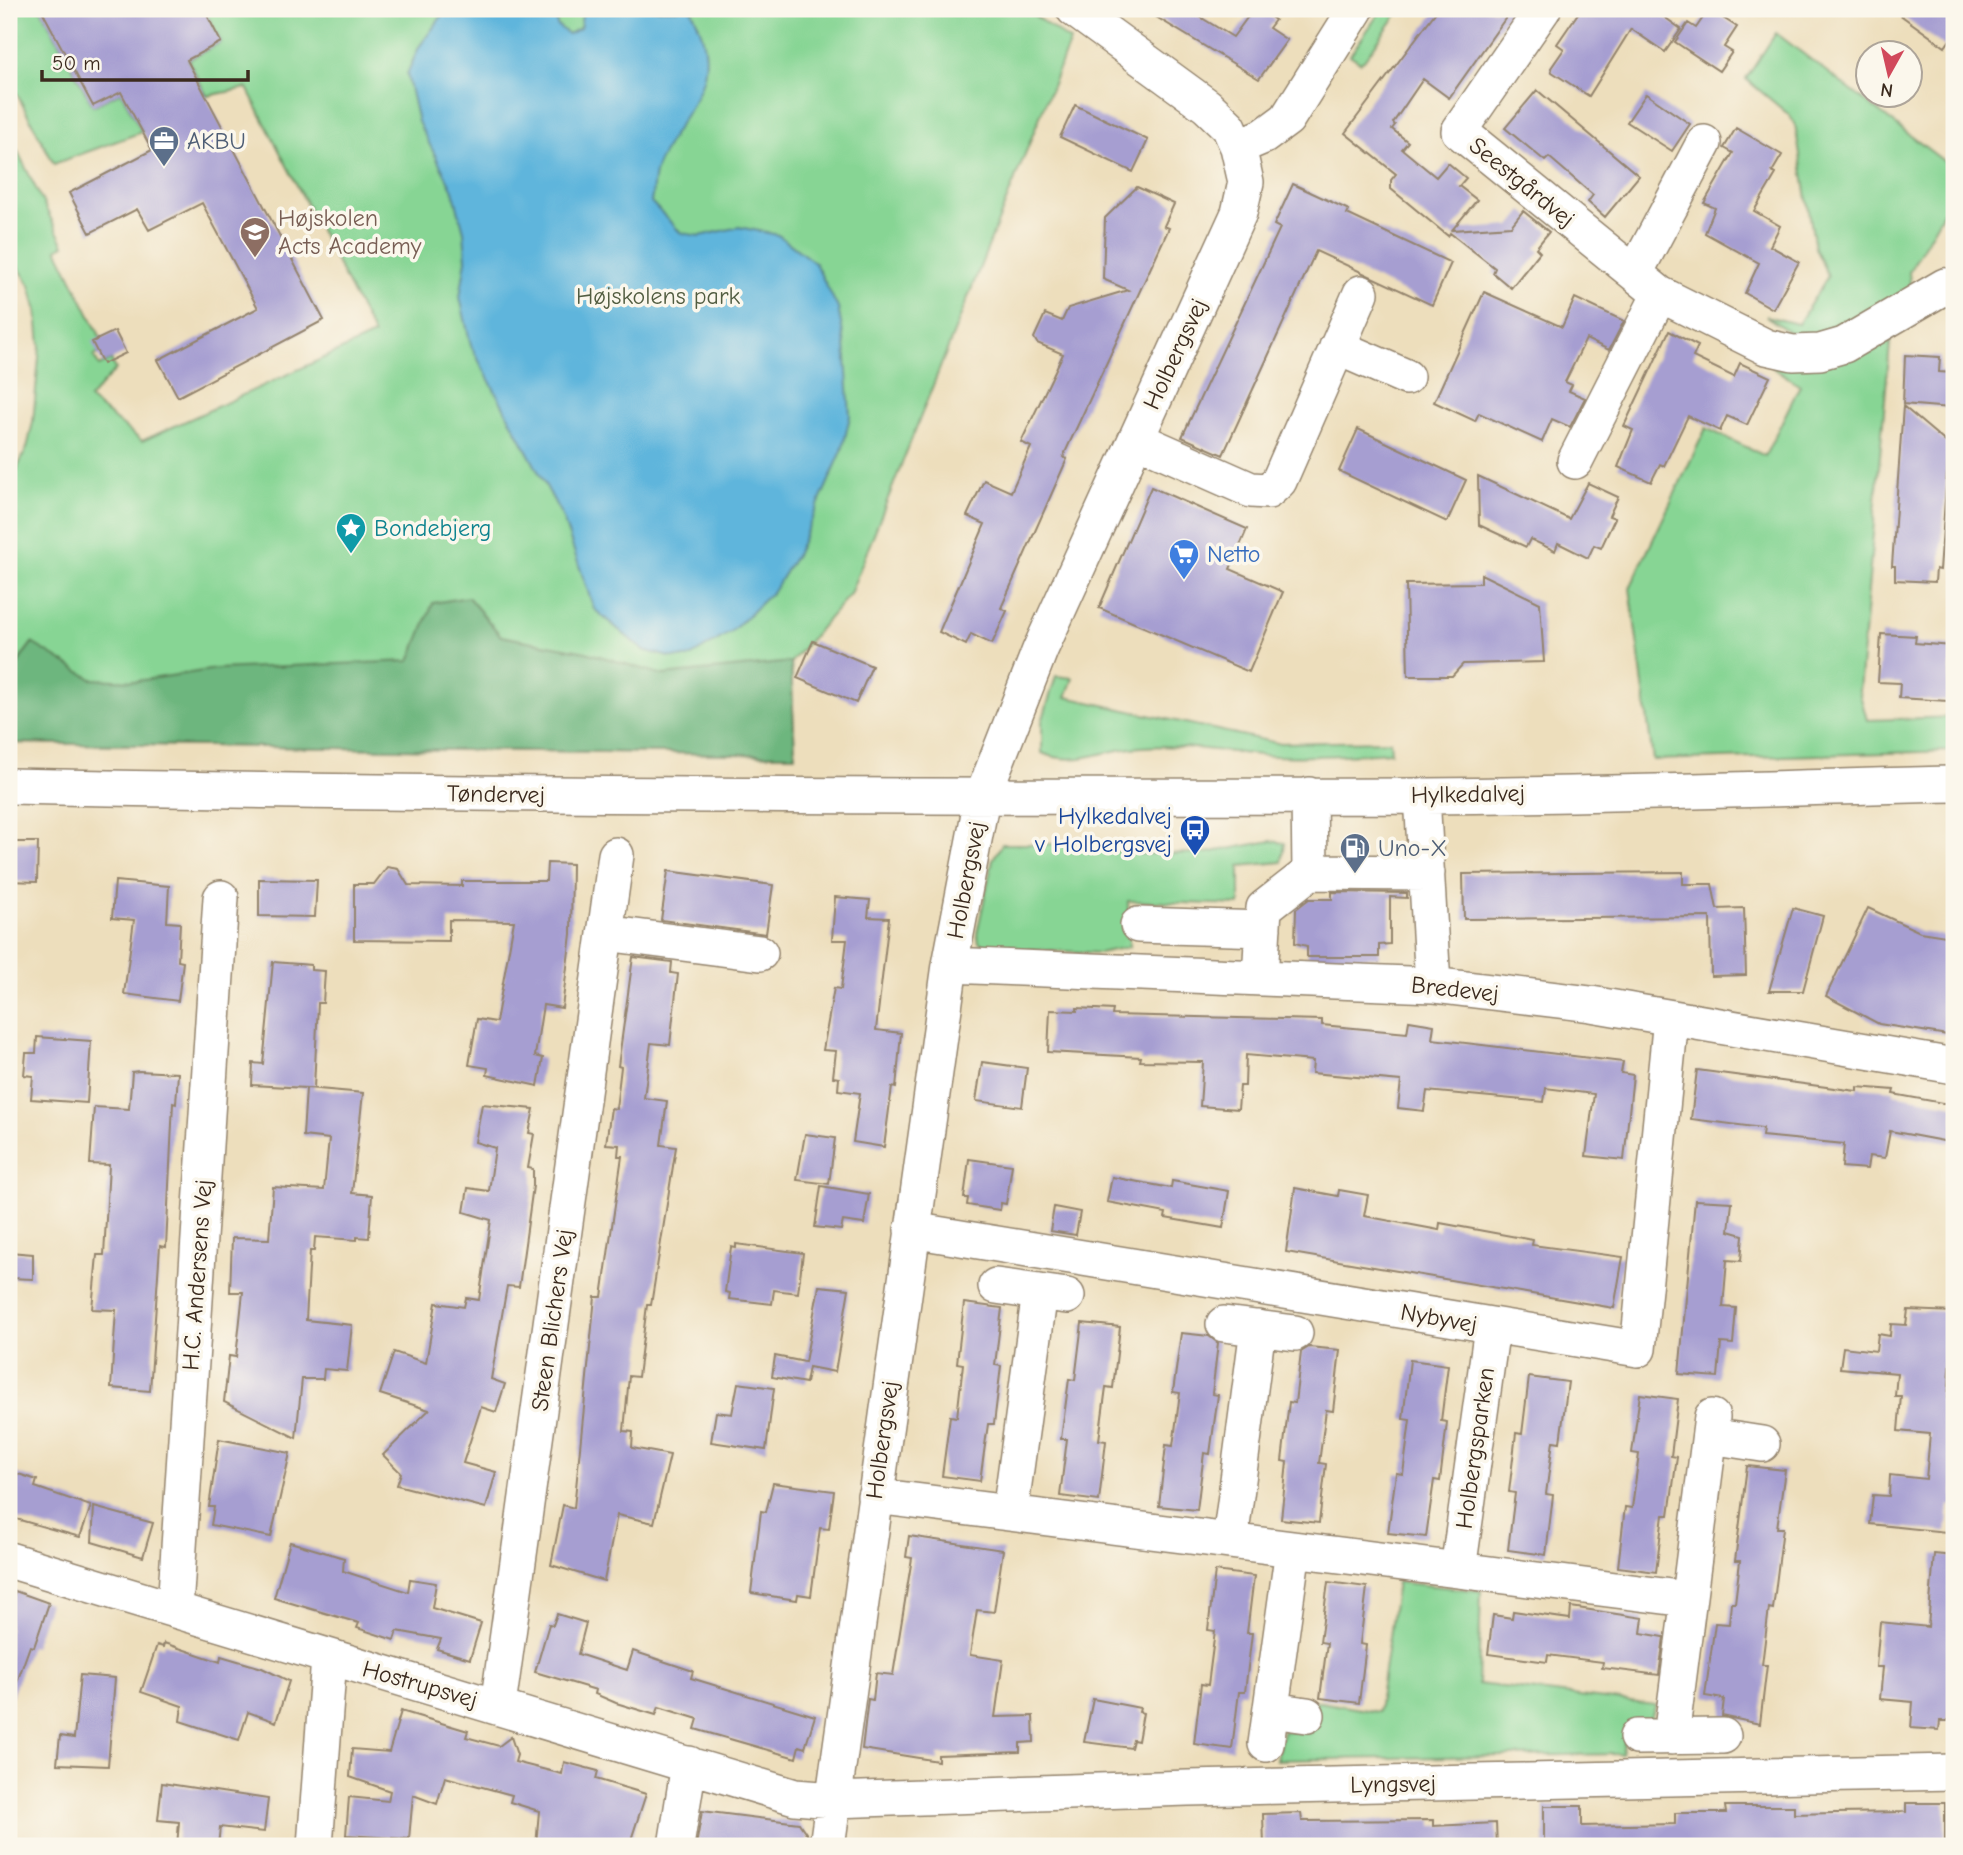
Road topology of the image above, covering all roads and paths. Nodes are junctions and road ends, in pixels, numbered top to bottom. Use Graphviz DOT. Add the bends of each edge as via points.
graph roads {
  1 [pos="1074,9"];
  2 [pos="1356,9"];
  3 [pos="1543,9"];
  4 [pos="1704,143"];
  5 [pos="1238,147"];
  6 [pos="1647,284"];
  7 [pos="1954,291"];
  8 [pos="1361,293"];
  9 [pos="1337,347"];
  10 [pos="1406,377"];
  11 [pos="1136,439"];
  12 [pos="1574,461"];
  13 [pos="1954,785"];
  14 [pos="9,786"];
  15 [pos="1309,796"];
  16 [pos="1422,796"];
  17 [pos="982,798"];
  18 [pos="616,855"];
  19 [pos="1310,872"];
  20 [pos="1427,873"];
  21 [pos="221,898"];
  22 [pos="1138,925"];
  23 [pos="1263,929"];
  24 [pos="605,933"];
  25 [pos="760,953"];
  26 [pos="950,965"];
  27 [pos="1260,978"];
  28 [pos="1433,985"];
  29 [pos="1671,1018"];
  30 [pos="1954,1066"];
  31 [pos="912,1230"];
  32 [pos="996,1286"];
  33 [pos="1492,1327"];
  34 [pos="1295,1332"];
  35 [pos="1762,1444"];
  36 [pos="875,1496"];
  37 [pos="1010,1513"];
  38 [pos="1230,1541"];
  39 [pos="1293,1549"];
  40 [pos="9,1560"];
  41 [pos="1458,1570"];
  42 [pos="1687,1599"];
  43 [pos="175,1609"];
  44 [pos="329,1658"];
  45 [pos="498,1706"];
  46 [pos="1307,1715"];
  47 [pos="1723,1736"];
  48 [pos="1637,1737"];
  49 [pos="1671,1737"];
  50 [pos="688,1764"];
  51 [pos="1954,1772"];
  52 [pos="833,1800"];
  53 [pos="315,1846"];
  54 [pos="676,1846"];
  55 [pos="827,1846"];
  1 -- 5 [label="street" via="1207,106 1229,127"];
  2 -- 5 [label="street" via="1287,119"];
  3 -- 6 [label="street, Seestgårdvej" via="1459,131"];
  4 -- 6 [label="street"];
  5 -- 11 [label="street, Holbergsvej" via="1245,182 1239,213"];
  6 -- 7 [label="street, Seestgårdvej" via="1766,347 1793,353 1844,345 1945,286"];
  6 -- 12 [label="street"];
  8 -- 9 [label="street"];
  9 -- 10 [label="street"];
  9 -- 11 [label="street" via="1279,481 1268,491 1251,490"];
  11 -- 17 [label="street, Holbergsvej" via="1040,650"];
  13 -- 16 [label="street, Hylkedalvej"];
  14 -- 17 [label="street, Tøndervej"];
  15 -- 16 [label="street, Hylkedalvej"];
  15 -- 17 [label="street, Hylkedalvej"];
  15 -- 19 [label="street"];
  16 -- 20 [label="street"];
  17 -- 26 [label="street, Holbergsvej"];
  18 -- 24 [label="street, Steen Blichers Vej"];
  19 -- 20 [label="street"];
  19 -- 23 [label="street" via="1264,908"];
  20 -- 28 [label="street"];
  21 -- 43 [label="street, H.C. Andersens Vej" via="233,941"];
  22 -- 23 [label="street"];
  23 -- 27 [label="street"];
  24 -- 25 [label="street"];
  24 -- 45 [label="street, Steen Blichers Vej"];
  26 -- 27 [label="street, Bredevej"];
  26 -- 31 [label="street, Holbergsvej"];
  27 -- 28 [label="street, Bredevej"];
  28 -- 29 [label="street, Bredevej"];
  29 -- 30 [label="street, Bredevej"];
  29 -- 33 [label="street, Nybyvej" via="1638,1349"];
  31 -- 33 [label="street, Nybyvej"];
  31 -- 36 [label="street, Holbergsvej"];
  32 -- 37 [label="street" via="1054,1294"];
  33 -- 41 [label="street, Holbergsparken"];
  34 -- 38 [label="street" via="1241,1326"];
  35 -- 42 [label="street" via="1711,1426"];
  36 -- 37 [label="street"];
  36 -- 52 [label="street, Holbergsvej"];
  37 -- 38 [label="street"];
  38 -- 39 [label="street"];
  39 -- 41 [label="street"];
  39 -- 46 [label="street" via="1268,1727"];
  40 -- 43 [label="street, Hostrupsvej"];
  41 -- 42 [label="street"];
  42 -- 49 [label="street"];
  43 -- 44 [label="street, Hostrupsvej"];
  44 -- 45 [label="street, Hostrupsvej"];
  44 -- 53 [label="street"];
  45 -- 50 [label="street, Hostrupsvej"];
  47 -- 49 [label="street"];
  48 -- 49 [label="street"];
  50 -- 52 [label="street, Hostrupsvej" via="795,1797"];
  50 -- 54 [label="street"];
  51 -- 52 [label="street, Lyngsvej"];
  52 -- 55 [label="street, Holbergsvej"];
}
